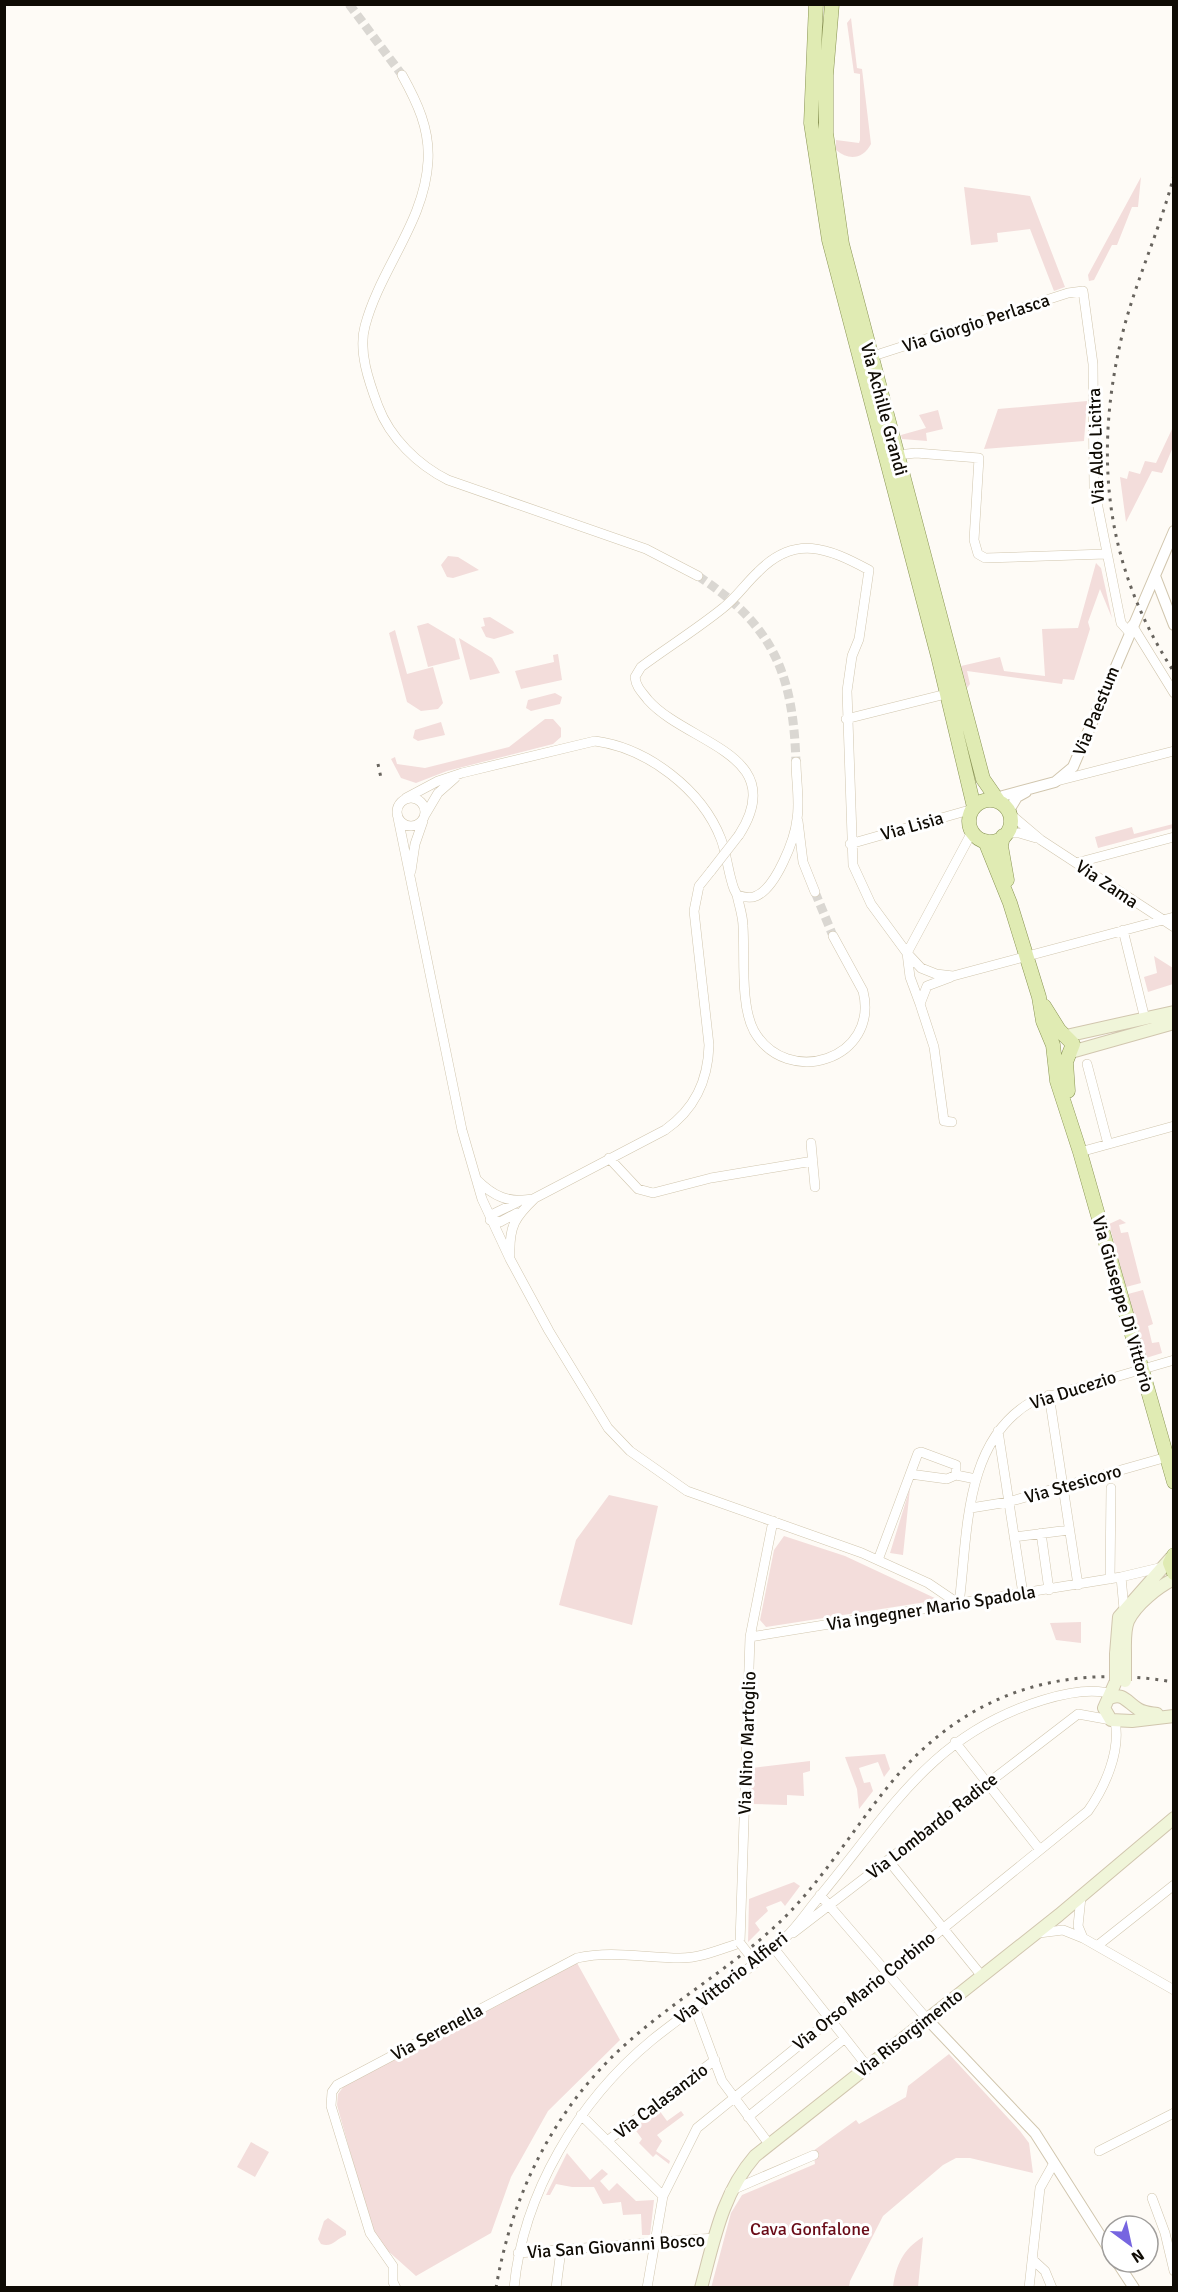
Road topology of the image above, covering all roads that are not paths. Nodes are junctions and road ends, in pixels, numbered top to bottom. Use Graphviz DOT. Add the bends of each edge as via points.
graph roads {
  1 [pos="816,4"];
  2 [pos="821,4"];
  3 [pos="832,4"];
  4 [pos="402,75"];
  5 [pos="817,168"];
  6 [pos="1083,291"];
  7 [pos="870,357"];
  8 [pos="897,455"];
  9 [pos="1173,531"];
  10 [pos="1106,554"];
  11 [pos="698,576"];
  12 [pos="1155,576"];
  13 [pos="1173,625"];
  14 [pos="1130,628"];
  15 [pos="1173,693"];
  16 [pos="946,694"];
  17 [pos="846,719"];
  18 [pos="1173,751"];
  19 [pos="796,762"];
  20 [pos="462,773"];
  21 [pos="1055,782"];
  22 [pos="1032,788"];
  23 [pos="406,798"];
  24 [pos="1000,805"];
  25 [pos="973,808"];
  26 [pos="398,818"];
  27 [pos="424,818"];
  28 [pos="797,819"];
  29 [pos="972,832"];
  30 [pos="1004,835"];
  31 [pos="1173,837"];
  32 [pos="1041,840"];
  33 [pos="985,841"];
  34 [pos="850,844"];
  35 [pos="1076,863"];
  36 [pos="411,886"];
  37 [pos="815,892"];
  38 [pos="737,895"];
  39 [pos="1010,903"];
  40 [pos="1173,917"];
  41 [pos="1162,920"];
  42 [pos="1173,927"];
  43 [pos="1123,930"];
  44 [pos="833,936"];
  45 [pos="907,954"];
  46 [pos="1027,956"];
  47 [pos="953,976"];
  48 [pos="1039,997"];
  49 [pos="920,1004"];
  50 [pos="1173,1012"];
  51 [pos="1145,1019"];
  52 [pos="1173,1023"];
  53 [pos="1066,1035"];
  54 [pos="1053,1046"];
  55 [pos="1070,1052"];
  56 [pos="1087,1064"];
  57 [pos="952,1122"];
  58 [pos="1073,1126"];
  59 [pos="1173,1126"];
  60 [pos="812,1143"];
  61 [pos="1108,1144"];
  62 [pos="1080,1152"];
  63 [pos="609,1158"];
  64 [pos="813,1161"];
  65 [pos="475,1178"];
  66 [pos="814,1186"];
  67 [pos="535,1198"];
  68 [pos="518,1202"];
  69 [pos="520,1212"];
  70 [pos="490,1220"];
  71 [pos="510,1258"];
  72 [pos="1173,1360"];
  73 [pos="1142,1368"];
  74 [pos="1049,1395"];
  75 [pos="998,1431"];
  76 [pos="1170,1456"];
  77 [pos="910,1474"];
  78 [pos="956,1475"];
  79 [pos="975,1479"];
  80 [pos="1173,1482"];
  81 [pos="1063,1487"];
  82 [pos="1111,1488"];
  83 [pos="1008,1502"];
  84 [pos="971,1508"];
  85 [pos="773,1521"];
  86 [pos="1069,1530"];
  87 [pos="1041,1533"];
  88 [pos="1014,1537"];
  89 [pos="878,1560"];
  90 [pos="1170,1563"];
  91 [pos="1115,1578"];
  92 [pos="1173,1579"];
  93 [pos="1078,1585"];
  94 [pos="1049,1590"];
  95 [pos="1023,1594"];
  96 [pos="959,1604"];
  97 [pos="1124,1609"];
  98 [pos="750,1637"];
  99 [pos="1121,1654"];
  100 [pos="1118,1697"];
  101 [pos="1171,1716"];
  102 [pos="1116,1721"];
  103 [pos="955,1742"];
  104 [pos="987,1784"];
  105 [pos="1173,1818"];
  106 [pos="1040,1850"];
  107 [pos="888,1860"];
  108 [pos="832,1882"];
  109 [pos="1173,1885"];
  110 [pos="844,1894"];
  111 [pos="820,1895"];
  112 [pos="1081,1897"];
  113 [pos="830,1906"];
  114 [pos="1059,1915"];
  115 [pos="1078,1926"];
  116 [pos="943,1928"];
  117 [pos="1063,1930"];
  118 [pos="1032,1936"];
  119 [pos="786,1937"];
  120 [pos="1083,1938"];
  121 [pos="740,1943"];
  122 [pos="1097,1946"];
  123 [pos="773,1947"];
  124 [pos="754,1962"];
  125 [pos="887,1972"];
  126 [pos="981,1975"];
  127 [pos="1172,1988"];
  128 [pos="695,2008"];
  129 [pos="830,2019"];
  130 [pos="927,2019"];
  131 [pos="845,2038"];
  132 [pos="715,2060"];
  133 [pos="867,2066"];
  134 [pos="732,2097"];
  135 [pos="1173,2113"];
  136 [pos="581,2115"];
  137 [pos="748,2117"];
  138 [pos="607,2141"];
  139 [pos="769,2144"];
  140 [pos="1099,2151"];
  141 [pos="814,2155"];
  142 [pos="1054,2163"];
  143 [pos="730,2191"];
  144 [pos="663,2196"];
  145 [pos="1152,2198"];
  146 [pos="1100,2235"];
  147 [pos="714,2238"];
  148 [pos="654,2243"];
  149 [pos="561,2250"];
  150 [pos="518,2253"];
  151 [pos="1033,2255"];
  152 [pos="1173,2271"];
  153 [pos="1125,2274"];
  154 [pos="394,2284"];
  155 [pos="514,2288"];
  156 [pos="556,2288"];
  157 [pos="647,2288"];
  158 [pos="701,2288"];
  159 [pos="1029,2288"];
  160 [pos="1052,2288"];
  161 [pos="1134,2288"];
  1 -- 5 [label="main road, Via Achille Grandi" via="810,98"];
  2 -- 5 [label="main road, Via Achille Grandi"];
  3 -- 7 [label="main road, Via Achille Grandi" via="825,93 829,163 842,244"];
  4 -- 11 [label="street" via="424,119 429,159 419,205 364,327 365,361 383,419 405,448 448,480 646,549"];
  5 -- 16 [label="main road, Via Achille Grandi" via="829,240"];
  6 -- 7 [label="street, Via Giorgio Perlasca"];
  6 -- 10 [label="street, Via Aldo Licitra" via="1093,364 1094,487"];
  7 -- 8 [label="main road, Via Achille Grandi"];
  8 -- 10 [label="street" via="979,458 974,540 978,554 985,558"];
  8 -- 24 [label="main road, Via Achille Grandi" via="983,779"];
  9 -- 12 [label="street, Via Paestum"];
  10 -- 14 [label="street, Via Aldo Licitra" via="1121,623"];
  12 -- 13 [label="street"];
  12 -- 14 [label="street, Via Paestum"];
  14 -- 15 [label="street, Via Aldo Licitra"];
  14 -- 21 [label="street, Via Paestum" via="1077,760"];
  16 -- 17 [label="street"];
  16 -- 25 [label="main road, Via Achille Grandi"];
  17 -- 34 [label="street"];
  17 -- 63 [label="street, bridge" via="852,656 859,639 869,570 808,546 787,551 760,569 724,607 642,667 635,677 637,687 659,712 733,756 750,776 751,806 739,835 699,886 694,911 709,1045 705,1079 680,1120"];
  18 -- 21 [label="street"];
  19 -- 28 [label="street"];
  20 -- 23 [label="street"];
  20 -- 27 [label="street" via="438,793"];
  20 -- 38 [label="street" via="595,741 615,744 677,779 695,796 722,841"];
  21 -- 22 [label="street"];
  22 -- 24 [label="street"];
  22 -- 24 [label="street"];
  23 -- 26 [label="street" via="397,809"];
  23 -- 27 [label="street" via="419,800 425,807"];
  24 -- 25 [label="main road"];
  24 -- 30 [label="main road" via="1010,824"];
  24 -- 32 [label="street"];
  25 -- 29 [label="main road" via="969,820"];
  25 -- 34 [label="street, Via Lisia"];
  26 -- 27 [label="street" via="410,826"];
  26 -- 36 [label="street"];
  27 -- 36 [label="street" via="412,861"];
  28 -- 37 [label="street" via="803,862"];
  28 -- 38 [label="street" via="786,856 772,882 756,896"];
  29 -- 33 [label="main road"];
  29 -- 45 [label="street"];
  30 -- 32 [label="street" via="1019,833"];
  30 -- 33 [label="main road"];
  30 -- 39 [label="main road" via="1001,846"];
  31 -- 35 [label="street"];
  32 -- 35 [label="street, Via Zama"];
  33 -- 39 [label="main road"];
  34 -- 45 [label="street" via="853,865 872,904"];
  35 -- 41 [label="street, Via Zama"];
  36 -- 65 [label="street"];
  38 -- 44 [label="street" via="743,924 750,1023 767,1047 787,1059 816,1062 834,1057 854,1040 863,1023 863,991"];
  39 -- 46 [label="main road"];
  40 -- 41 [label="street"];
  41 -- 42 [label="street, Via Zama"];
  41 -- 43 [label="street"];
  43 -- 46 [label="street"];
  43 -- 51 [label="street"];
  45 -- 47 [label="street" via="921,968"];
  45 -- 49 [label="street"];
  46 -- 47 [label="street"];
  46 -- 48 [label="main road"];
  47 -- 49 [label="street" via="927,986"];
  48 -- 53 [label="main road"];
  48 -- 54 [label="main road"];
  49 -- 57 [label="street" via="934,1047 944,1120"];
  50 -- 51 [label="main road"];
  51 -- 53 [label="main road"];
  52 -- 55 [label="main road"];
  53 -- 54 [label="main road" via="1058,1036"];
  53 -- 55 [label="main road" via="1072,1041"];
  54 -- 55 [label="main road" via="1060,1055"];
  54 -- 58 [label="main road" via="1054,1068"];
  55 -- 58 [label="main road" via="1065,1073"];
  56 -- 61 [label="street"];
  58 -- 62 [label="main road, Via Giuseppe Di Vittorio"];
  59 -- 61 [label="street"];
  60 -- 64 [label="street"];
  61 -- 62 [label="street"];
  62 -- 73 [label="main road, Via Giuseppe Di Vittorio"];
  63 -- 64 [label="street" via="638,1189 653,1193 711,1178"];
  63 -- 67 [label="street"];
  64 -- 66 [label="street"];
  65 -- 68 [label="street" via="491,1195"];
  65 -- 70 [label="street"];
  67 -- 68 [label="street"];
  67 -- 69 [label="street"];
  68 -- 70 [label="street" via="495,1213"];
  69 -- 70 [label="street" via="500,1222"];
  69 -- 71 [label="street" via="509,1235"];
  70 -- 71 [label="street"];
  71 -- 85 [label="street" via="603,1419 630,1451 687,1491"];
  72 -- 73 [label="street, Via Ducezio"];
  73 -- 74 [label="street, Via Ducezio"];
  73 -- 76 [label="main road, Via Giuseppe Di Vittorio"];
  74 -- 75 [label="street, Via Ducezio" via="1024,1406"];
  74 -- 81 [label="street"];
  75 -- 79 [label="street, Via Ducezio"];
  75 -- 83 [label="street"];
  76 -- 80 [label="main road, Via Giuseppe Di Vittorio"];
  76 -- 81 [label="street, Via Stesicoro"];
  77 -- 78 [label="street" via="946,1479"];
  77 -- 78 [label="street" via="920,1452 956,1465"];
  77 -- 89 [label="street"];
  78 -- 79 [label="street"];
  79 -- 84 [label="street, Via Ducezio"];
  81 -- 83 [label="street, Via Stesicoro"];
  81 -- 86 [label="street"];
  82 -- 91 [label="street"];
  83 -- 84 [label="street, Via Stesicoro"];
  83 -- 88 [label="street"];
  84 -- 96 [label="street, Via Ducezio"];
  85 -- 89 [label="street"];
  85 -- 98 [label="street, Via Nino Martoglio"];
  86 -- 87 [label="street"];
  86 -- 93 [label="street"];
  87 -- 88 [label="street"];
  87 -- 94 [label="street"];
  88 -- 95 [label="street"];
  89 -- 96 [label="street" via="928,1583"];
  90 -- 91 [label="street, Via ingegner Mario Spadola"];
  90 -- 97 [label="main road"];
  91 -- 93 [label="street, Via ingegner Mario Spadola"];
  91 -- 97 [label="street"];
  92 -- 99 [label="main road" via="1159,1587 1132,1615"];
  93 -- 94 [label="street, Via ingegner Mario Spadola"];
  94 -- 95 [label="street, Via ingegner Mario Spadola"];
  95 -- 96 [label="street, Via ingegner Mario Spadola"];
  96 -- 98 [label="street, Via ingegner Mario Spadola"];
  97 -- 99 [label="main road" via="1117,1627"];
  98 -- 121 [label="street, Via Nino Martoglio"];
  99 -- 100 [label="main road, bridge"];
  100 -- 101 [label="main road" via="1142,1711"];
  100 -- 102 [label="main road" via="1104,1708"];
  100 -- 102 [label="main road" via="1130,1712"];
  100 -- 103 [label="street, Via Vittorio Alfieri" via="1073,1694 1023,1706"];
  101 -- 102 [label="main road"];
  102 -- 104 [label="street, Via Lombardo Radice" via="1078,1714"];
  102 -- 106 [label="street, Via Orso Mario Corbino" via="1116,1745 1094,1802"];
  103 -- 104 [label="street"];
  103 -- 108 [label="street, Via Vittorio Alfieri" via="908,1784"];
  104 -- 106 [label="street"];
  104 -- 107 [label="street, Via Lombardo Radice"];
  105 -- 112 [label="main road, Via Risorgimento"];
  106 -- 116 [label="street, Via Orso Mario Corbino"];
  107 -- 110 [label="street, Via Lombardo Radice"];
  107 -- 116 [label="street"];
  108 -- 110 [label="street" via="830,1888 835,1895"];
  108 -- 111 [label="street, Via Vittorio Alfieri"];
  109 -- 122 [label="street"];
  110 -- 113 [label="street, Via Lombardo Radice"];
  111 -- 113 [label="street"];
  111 -- 119 [label="street, Via Vittorio Alfieri"];
  112 -- 114 [label="main road, Via Risorgimento"];
  112 -- 115 [label="street"];
  113 -- 119 [label="street, Via Lombardo Radice"];
  113 -- 125 [label="street"];
  114 -- 115 [label="street"];
  114 -- 117 [label="street"];
  114 -- 118 [label="main road, Via Risorgimento"];
  115 -- 120 [label="street"];
  116 -- 125 [label="street, Via Orso Mario Corbino"];
  116 -- 126 [label="street"];
  117 -- 118 [label="street" via="1047,1930"];
  117 -- 120 [label="street"];
  118 -- 126 [label="main road, Via Risorgimento"];
  119 -- 123 [label="street, Via Vittorio Alfieri"];
  120 -- 122 [label="street"];
  121 -- 124 [label="street, bridge"];
  121 -- 154 [label="street, Via Serenella" via="682,1958 613,1953 577,1958 337,2085 331,2106 370,2234 393,2266"];
  122 -- 127 [label="street"];
  123 -- 124 [label="street, Via Vittorio Alfieri"];
  123 -- 129 [label="street"];
  124 -- 128 [label="street, Via Vittorio Alfieri"];
  125 -- 129 [label="street, Via Orso Mario Corbino"];
  125 -- 130 [label="street"];
  126 -- 130 [label="main road, Via Risorgimento"];
  128 -- 132 [label="street"];
  128 -- 136 [label="street, Via Vittorio Alfieri" via="624,2066"];
  129 -- 131 [label="street"];
  129 -- 134 [label="street, Via Orso Mario Corbino"];
  130 -- 133 [label="main road, Via Risorgimento"];
  130 -- 142 [label="street" via="1035,2133"];
  131 -- 133 [label="street"];
  131 -- 137 [label="street"];
  132 -- 134 [label="street"];
  132 -- 138 [label="street, Via Calasanzio"];
  133 -- 139 [label="main road, Via Risorgimento"];
  134 -- 137 [label="street"];
  134 -- 144 [label="street, Via Orso Mario Corbino" via="697,2128"];
  135 -- 140 [label="street"];
  136 -- 138 [label="street"];
  136 -- 150 [label="street, Via Vittorio Alfieri" via="537,2198"];
  137 -- 139 [label="street"];
  138 -- 144 [label="street"];
  139 -- 143 [label="main road, Via Risorgimento" via="739,2174"];
  141 -- 143 [label="street"];
  142 -- 146 [label="street"];
  142 -- 151 [label="street" via="1040,2188"];
  143 -- 147 [label="main road, Via Risorgimento"];
  144 -- 148 [label="street, Via Orso Mario Corbino"];
  145 -- 152 [label="street"];
  147 -- 148 [label="street, Via San Giovanni Bosco"];
  147 -- 158 [label="main road, Via Risorgimento"];
  148 -- 149 [label="street, Via San Giovanni Bosco"];
  148 -- 157 [label="street, Via Orso Mario Corbino"];
  149 -- 150 [label="street, Via San Giovanni Bosco"];
  149 -- 156 [label="street"];
  150 -- 155 [label="street, Via Vittorio Alfieri"];
  151 -- 159 [label="street"];
  151 -- 160 [label="street"];
  153 -- 161 [label="street"];
}
